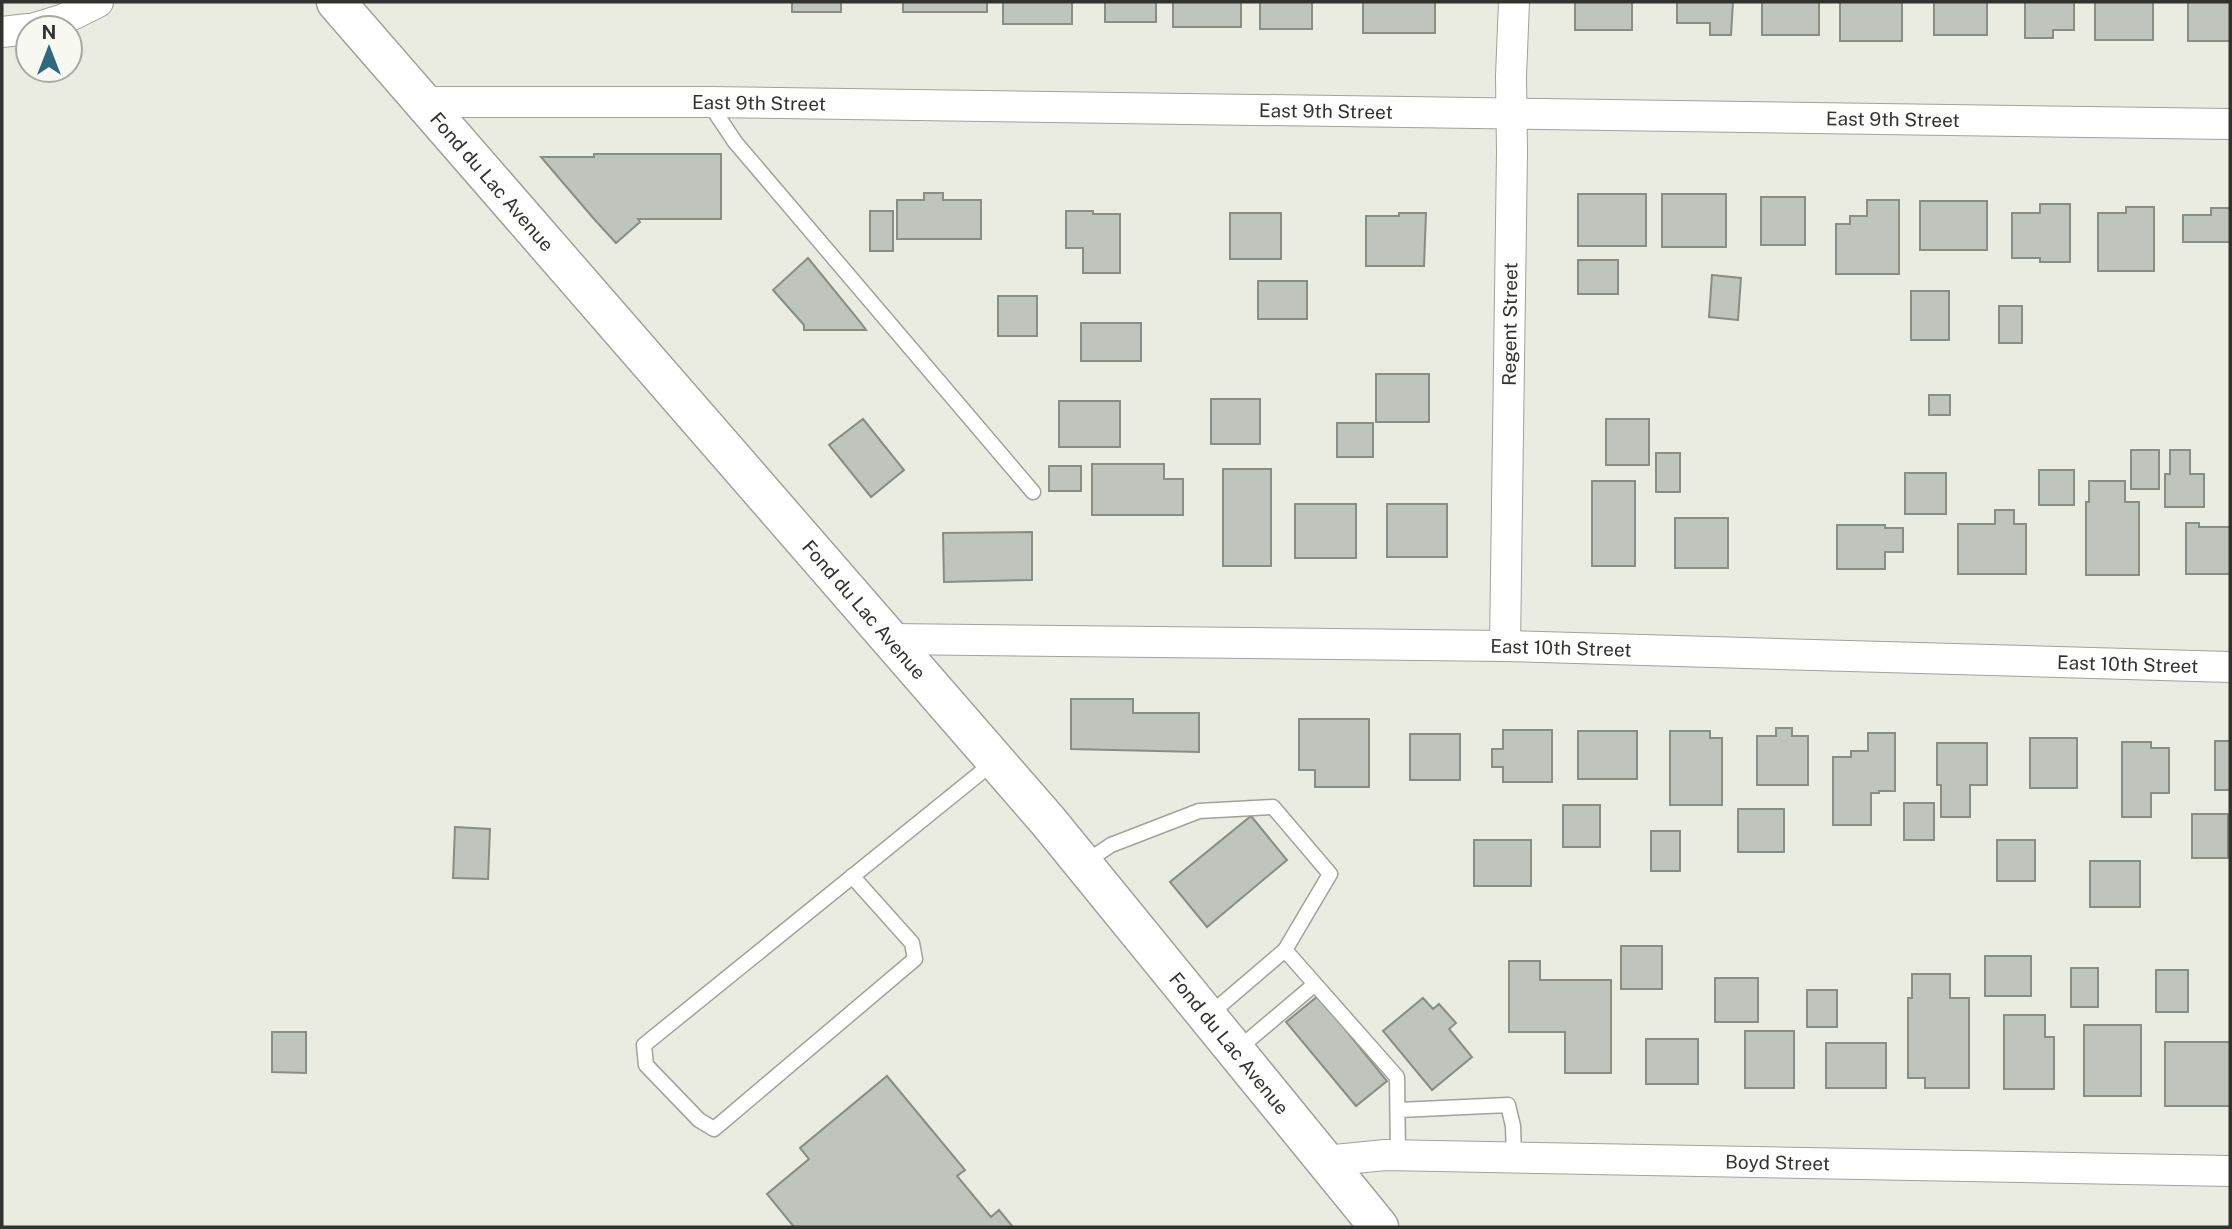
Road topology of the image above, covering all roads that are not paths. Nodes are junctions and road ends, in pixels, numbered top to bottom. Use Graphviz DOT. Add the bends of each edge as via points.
graph roads {
  1 [pos="99,2"];
  2 [pos="336,2"];
  3 [pos="1514,2"];
  4 [pos="74,14"];
  5 [pos="421,102"];
  6 [pos="708,102"];
  7 [pos="1511,113"];
  8 [pos="2230,124"];
  9 [pos="1033,492"];
  10 [pos="891,639"];
  11 [pos="1504,646"];
  12 [pos="2230,667"];
  13 [pos="996,761"];
  14 [pos="1083,863"];
  15 [pos="852,876"];
  16 [pos="1285,950"];
  17 [pos="1315,984"];
  18 [pos="1208,1016"];
  19 [pos="1236,1051"];
  20 [pos="1399,1110"];
  21 [pos="1398,1156"];
  22 [pos="1514,1157"];
  23 [pos="1325,1161"];
  24 [pos="2230,1171"];
  25 [pos="1379,1227"];
  1 -- 4 [label="street"];
  2 -- 5 [label="main road, Fond du Lac Avenue"];
  3 -- 7 [label="street, Regent Street"];
  5 -- 6 [label="street, East 9th Street"];
  5 -- 10 [label="main road, Fond du Lac Avenue"];
  6 -- 7 [label="street, East 9th Street"];
  6 -- 9 [label="lane" via="735,142"];
  7 -- 8 [label="street, East 9th Street"];
  7 -- 11 [label="street, Regent Street"];
  10 -- 11 [label="street, East 10th Street"];
  10 -- 13 [label="main road, Fond du Lac Avenue"];
  11 -- 12 [label="street, East 10th Street"];
  13 -- 14 [label="main road, Fond du Lac Avenue"];
  13 -- 15 [label="lane"];
  14 -- 16 [label="lane" via="1111,845 1199,811 1273,807 1329,874"];
  14 -- 18 [label="main road, Fond du Lac Avenue"];
  15 -- 15 [label="lane" via="644,1045 646,1065 699,1120 714,1129 915,959 912,943"];
  16 -- 17 [label="lane"];
  16 -- 18 [label="lane"];
  17 -- 19 [label="lane"];
  17 -- 20 [label="lane" via="1397,1077"];
  18 -- 19 [label="main road, Fond du Lac Avenue"];
  19 -- 23 [label="main road, Fond du Lac Avenue"];
  20 -- 21 [label="lane"];
  20 -- 22 [label="lane" via="1508,1105"];
  21 -- 22 [label="street, Boyd Street"];
  21 -- 23 [label="street, Boyd Street"];
  22 -- 24 [label="street, Boyd Street"];
  23 -- 25 [label="main road, Fond du Lac Avenue"];
}
